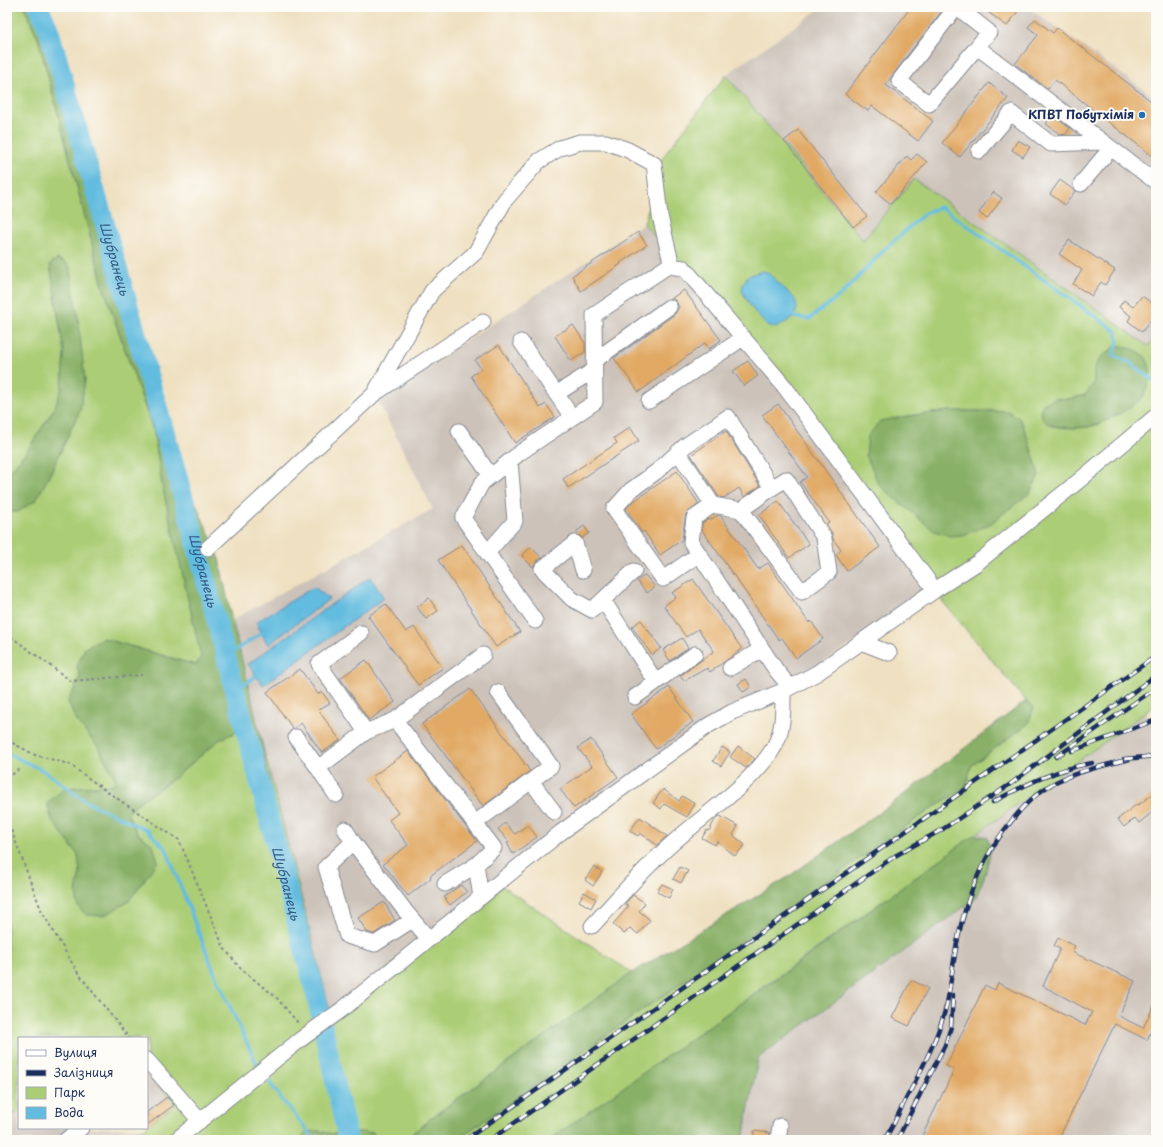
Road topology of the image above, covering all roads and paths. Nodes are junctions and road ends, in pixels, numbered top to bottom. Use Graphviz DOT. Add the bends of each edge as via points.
graph roads {
  1 [pos="957,7"];
  2 [pos="978,47"];
  3 [pos="1106,145"];
  4 [pos="979,151"];
  5 [pos="1156,182"];
  6 [pos="1081,184"];
  7 [pos="672,266"];
  8 [pos="669,307"];
  9 [pos="483,322"];
  10 [pos="743,338"];
  11 [pos="521,342"];
  12 [pos="594,366"];
  13 [pos="374,394"];
  14 [pos="556,394"];
  15 [pos="649,401"];
  16 [pos="1156,416"];
  17 [pos="572,417"];
  18 [pos="459,431"];
  19 [pos="678,452"];
  20 [pos="510,461"];
  21 [pos="491,476"];
  22 [pos="772,488"];
  23 [pos="713,505"];
  24 [pos="741,510"];
  25 [pos="208,548"];
  26 [pos="487,553"];
  27 [pos="699,554"];
  28 [pos="640,565"];
  29 [pos="583,570"];
  30 [pos="936,590"];
  31 [pos="603,600"];
  32 [pos="535,622"];
  33 [pos="361,633"];
  34 [pos="7,640"];
  35 [pos="861,642"];
  36 [pos="762,648"];
  37 [pos="889,653"];
  38 [pos="695,654"];
  39 [pos="483,655"];
  40 [pos="730,668"];
  41 [pos="142,675"];
  42 [pos="656,682"];
  43 [pos="787,689"];
  44 [pos="498,692"];
  45 [pos="634,697"];
  46 [pos="395,720"];
  47 [pos="366,732"];
  48 [pos="296,737"];
  49 [pos="7,740"];
  50 [pos="318,768"];
  51 [pos="20,769"];
  52 [pos="7,778"];
  53 [pos="531,781"];
  54 [pos="336,796"];
  55 [pos="554,812"];
  56 [pos="7,819"];
  57 [pos="475,823"];
  58 [pos="476,865"];
  59 [pos="445,884"];
  60 [pos="481,897"];
  61 [pos="412,920"];
  62 [pos="592,926"];
  63 [pos="429,939"];
  64 [pos="305,1036"];
  65 [pos="128,1037"];
  66 [pos="148,1061"];
  67 [pos="200,1121"];
  68 [pos="80,1129"];
  69 [pos="66,1140"];
  70 [pos="176,1140"];
  1 -- 2 [label="lane" via="989,32"];
  1 -- 2 [label="lane" via="899,81 929,104"];
  2 -- 3 [label="lane"];
  3 -- 4 [label="lane" via="1051,144 1011,113"];
  3 -- 5 [label="lane"];
  3 -- 6 [label="lane"];
  7 -- 10 [label="lane" via="684,268"];
  7 -- 12 [label="lane" via="668,266 594,315"];
  7 -- 13 [label="lane" via="660,216 654,164 606,142 580,142 560,148 538,160 505,200 476,252 432,291"];
  8 -- 12 [label="lane"];
  9 -- 13 [label="lane"];
  10 -- 15 [label="lane"];
  10 -- 30 [label="lane" via="784,386"];
  11 -- 14 [label="lane"];
  12 -- 14 [label="lane"];
  12 -- 17 [label="lane" via="595,402"];
  13 -- 25 [label="lane"];
  14 -- 17 [label="lane"];
  16 -- 30 [label="lane" via="977,563"];
  17 -- 20 [label="lane"];
  18 -- 21 [label="lane"];
  19 -- 22 [label="lane" via="728,417"];
  19 -- 23 [label="lane"];
  19 -- 28 [label="lane" via="631,490 614,509"];
  20 -- 21 [label="lane"];
  20 -- 26 [label="lane" via="515,521"];
  21 -- 26 [label="lane" via="482,483 463,518"];
  22 -- 24 [label="lane"];
  22 -- 24 [label="lane" via="786,479 824,538 829,572 802,592"];
  23 -- 24 [label="lane"];
  23 -- 27 [label="lane" via="694,518 691,542"];
  26 -- 32 [label="lane"];
  27 -- 28 [label="lane" via="663,579"];
  27 -- 36 [label="lane"];
  28 -- 31 [label="lane"];
  29 -- 31 [label="lane" via="575,543 542,569 572,599 592,610"];
  30 -- 35 [label="lane"];
  31 -- 42 [label="lane"];
  33 -- 47 [label="lane" via="319,664"];
  34 -- 41 [label="path" via="10,636 71,681"];
  35 -- 37 [label="lane"];
  35 -- 43 [label="lane" via="817,673"];
  36 -- 40 [label="lane"];
  36 -- 43 [label="lane"];
  38 -- 42 [label="lane"];
  39 -- 46 [label="lane"];
  42 -- 45 [label="lane"];
  43 -- 60 [label="lane" via="732,712 709,725 560,833"];
  43 -- 62 [label="lane" via="782,727 772,751 754,773 674,841"];
  44 -- 53 [label="lane" via="551,766"];
  46 -- 47 [label="lane"];
  46 -- 57 [label="lane"];
  47 -- 50 [label="lane"];
  48 -- 50 [label="lane"];
  49 -- 64 [label="path" via="35,754 69,764 179,840 224,948 241,969 276,997"];
  50 -- 54 [label="lane"];
  51 -- 52 [label="path"];
  53 -- 55 [label="lane"];
  53 -- 57 [label="lane"];
  56 -- 65 [label="path" via="42,912 78,973"];
  57 -- 58 [label="lane" via="494,848"];
  58 -- 59 [label="lane"];
  58 -- 60 [label="lane"];
  60 -- 63 [label="lane"];
  61 -- 61 [label="lane" via="375,944 347,936 326,867 349,836"];
  61 -- 63 [label="lane"];
  63 -- 64 [label="lane"];
  64 -- 67 [label="lane"];
  66 -- 67 [label="lane"];
  67 -- 70 [label="lane"];
  68 -- 69 [label="lane"];
}
